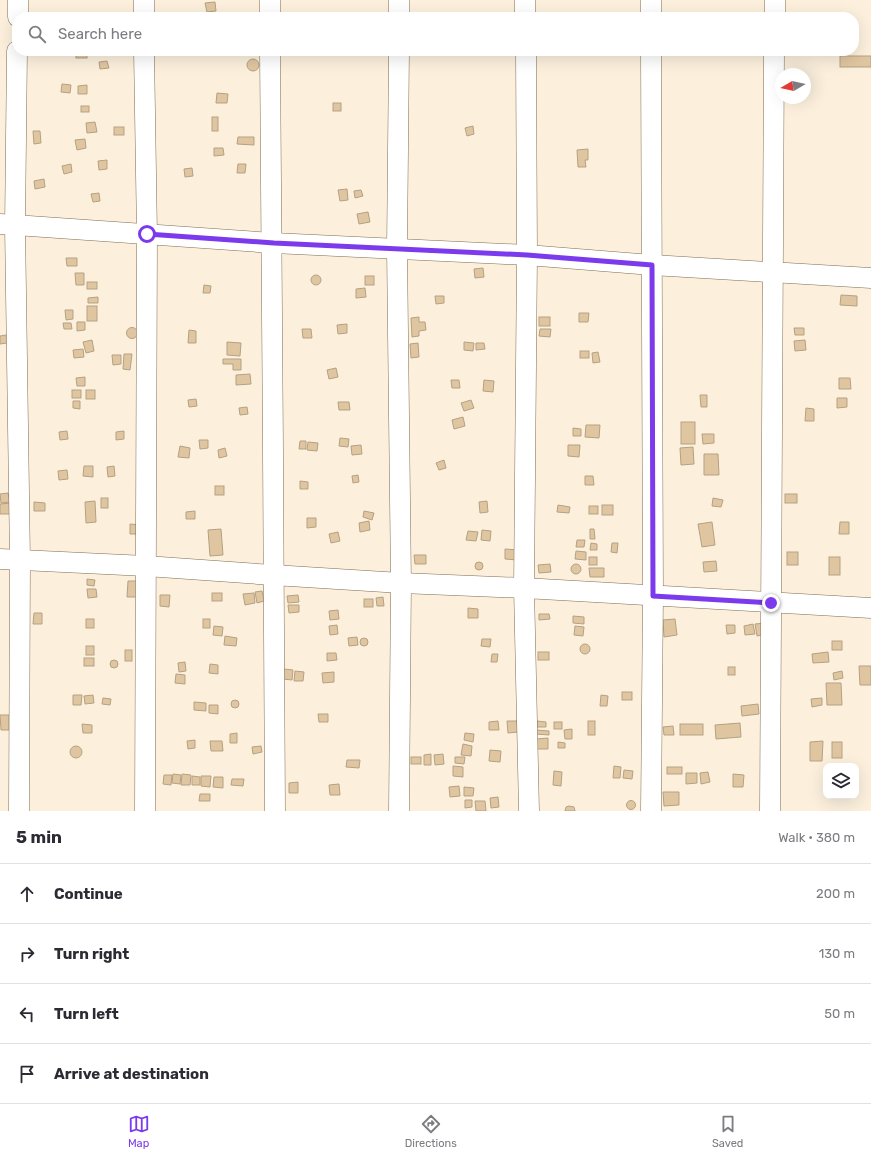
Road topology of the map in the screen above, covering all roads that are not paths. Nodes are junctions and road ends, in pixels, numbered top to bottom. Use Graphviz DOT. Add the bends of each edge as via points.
graph roads {
  1 [pos="18,0"];
  2 [pos="144,0"];
  3 [pos="270,0"];
  4 [pos="399,0"];
  5 [pos="525,0"];
  6 [pos="651,0"];
  7 [pos="775,0"];
  8 [pos="18,12"];
  9 [pos="144,12"];
  10 [pos="270,12"];
  11 [pos="399,12"];
  12 [pos="525,12"];
  13 [pos="651,12"];
  14 [pos="775,12"];
  15 [pos="17,56"];
  16 [pos="144,56"];
  17 [pos="270,56"];
  18 [pos="399,56"];
  19 [pos="526,56"];
  20 [pos="651,56"];
  21 [pos="774,56"];
  22 [pos="8,225"];
  23 [pos="147,234"];
  24 [pos="274,243"];
  25 [pos="397,249"];
  26 [pos="527,255"];
  27 [pos="652,265"];
  28 [pos="773,273"];
  29 [pos="871,278"];
  30 [pos="0,559"];
  31 [pos="20,560"];
  32 [pos="146,566"];
  33 [pos="272,575"];
  34 [pos="401,583"];
  35 [pos="524,588"];
  36 [pos="653,596"];
  37 [pos="771,603"];
  38 [pos="871,608"];
  39 [pos="19,811"];
  40 [pos="145,811"];
  41 [pos="275,811"];
  42 [pos="399,811"];
  43 [pos="529,811"];
  44 [pos="651,811"];
  45 [pos="770,811"];
  1 -- 8 [label="street"];
  2 -- 9 [label="street"];
  3 -- 10 [label="street"];
  4 -- 11 [label="street"];
  5 -- 12 [label="street"];
  6 -- 13 [label="street"];
  7 -- 14 [label="street"];
  15 -- 22 [label="street"];
  16 -- 23 [label="street"];
  17 -- 24 [label="street"];
  18 -- 25 [label="street"];
  19 -- 26 [label="street"];
  20 -- 27 [label="street"];
  21 -- 28 [label="street"];
  22 -- 23 [label="street"];
  22 -- 31 [label="street"];
  23 -- 24 [label="street"];
  23 -- 32 [label="street"];
  24 -- 25 [label="street"];
  24 -- 33 [label="street"];
  25 -- 26 [label="street"];
  25 -- 34 [label="street"];
  26 -- 27 [label="street"];
  26 -- 35 [label="street"];
  27 -- 28 [label="street"];
  27 -- 36 [label="street"];
  28 -- 29 [label="street"];
  28 -- 37 [label="street"];
  30 -- 31 [label="street"];
  31 -- 32 [label="street"];
  31 -- 39 [label="street"];
  32 -- 33 [label="street"];
  32 -- 40 [label="street"];
  33 -- 34 [label="street"];
  33 -- 41 [label="street"];
  34 -- 35 [label="street"];
  34 -- 42 [label="street"];
  35 -- 36 [label="street"];
  35 -- 43 [label="street"];
  36 -- 37 [label="street"];
  36 -- 44 [label="street"];
  37 -- 38 [label="street"];
  37 -- 45 [label="street"];
}
